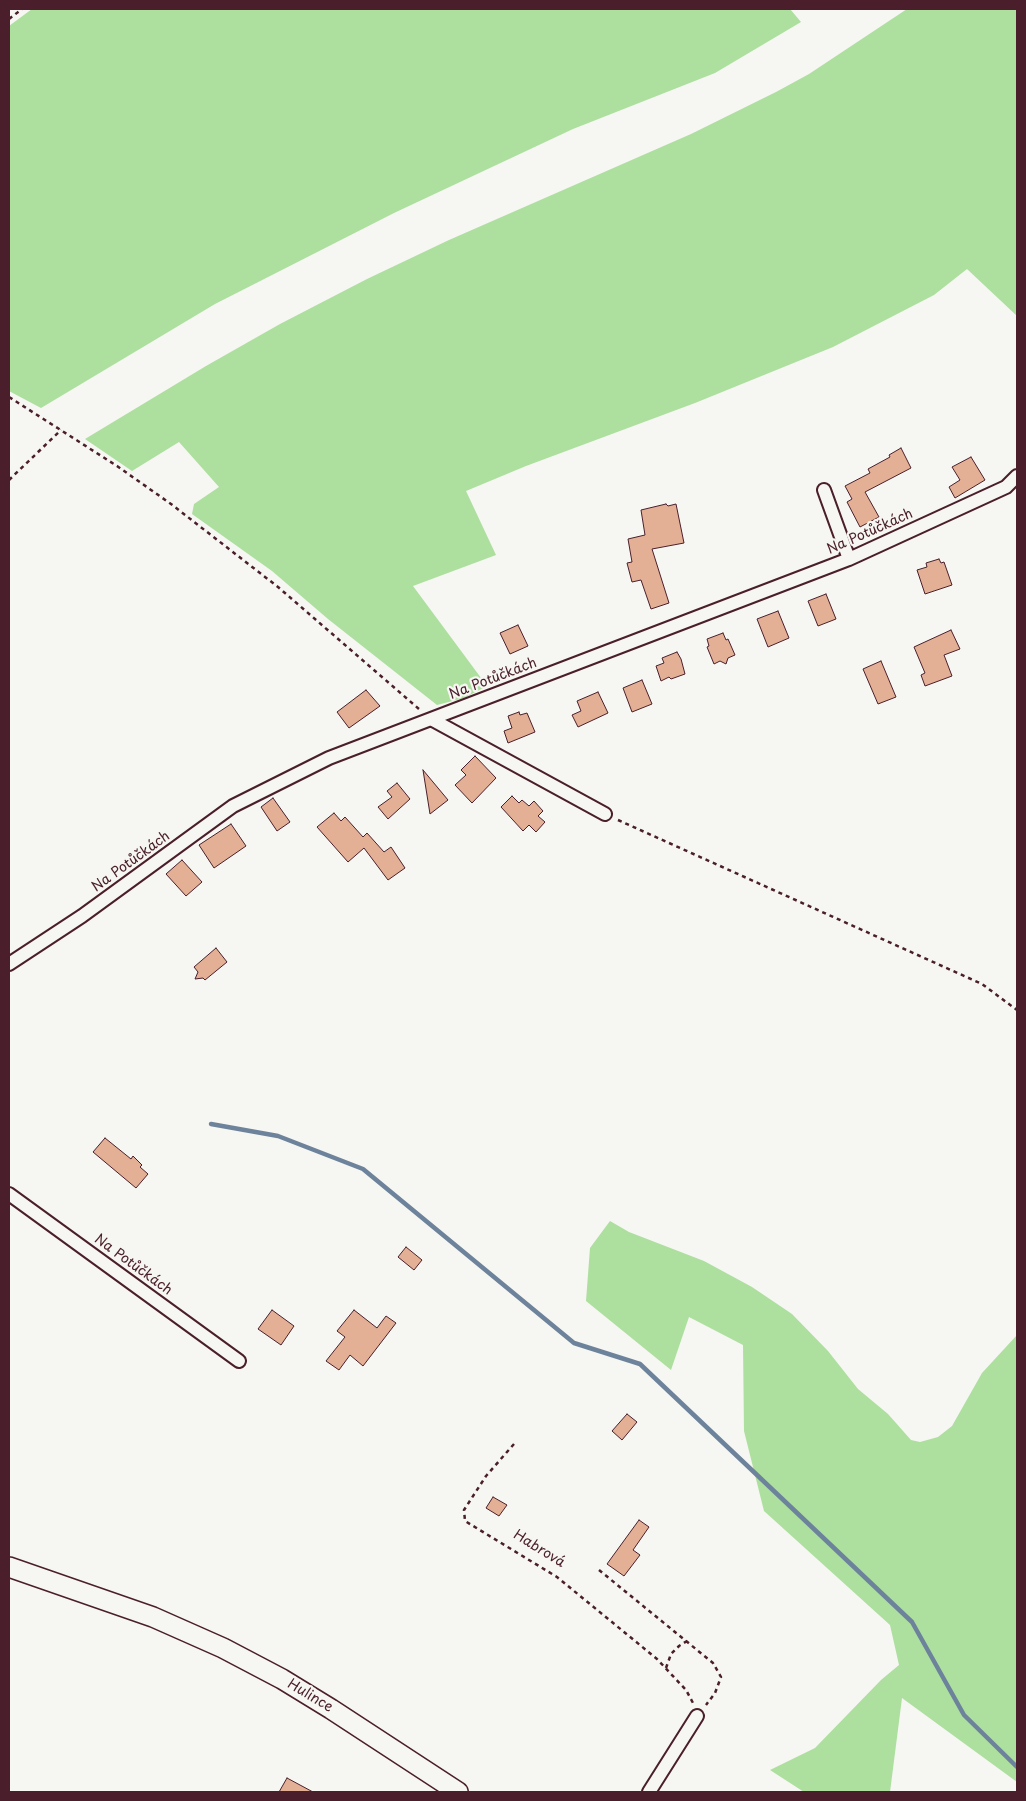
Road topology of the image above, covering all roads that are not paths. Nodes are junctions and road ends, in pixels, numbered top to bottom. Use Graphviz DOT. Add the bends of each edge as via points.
graph roads {
  1 [pos="1017,476"];
  2 [pos="824,490"];
  3 [pos="849,559"];
  4 [pos="431,719"];
  5 [pos="605,814"];
  6 [pos="9,964"];
  7 [pos="9,1194"];
  8 [pos="239,1360"];
  9 [pos="9,1567"];
  10 [pos="697,1716"];
  11 [pos="458,1792"];
  12 [pos="649,1792"];
  1 -- 3 [label="street, Na Potůčkách" via="1006,487"];
  2 -- 3 [label="street"];
  3 -- 4 [label="street, Na Potůčkách"];
  4 -- 5 [label="street"];
  4 -- 6 [label="street, Na Potůčkách" via="329,758 234,806 82,916"];
  7 -- 8 [label="street, Na Potůčkách"];
  9 -- 11 [label="main road, Hulince" via="153,1616 223,1648 282,1679"];
  10 -- 12 [label="street"];
}
